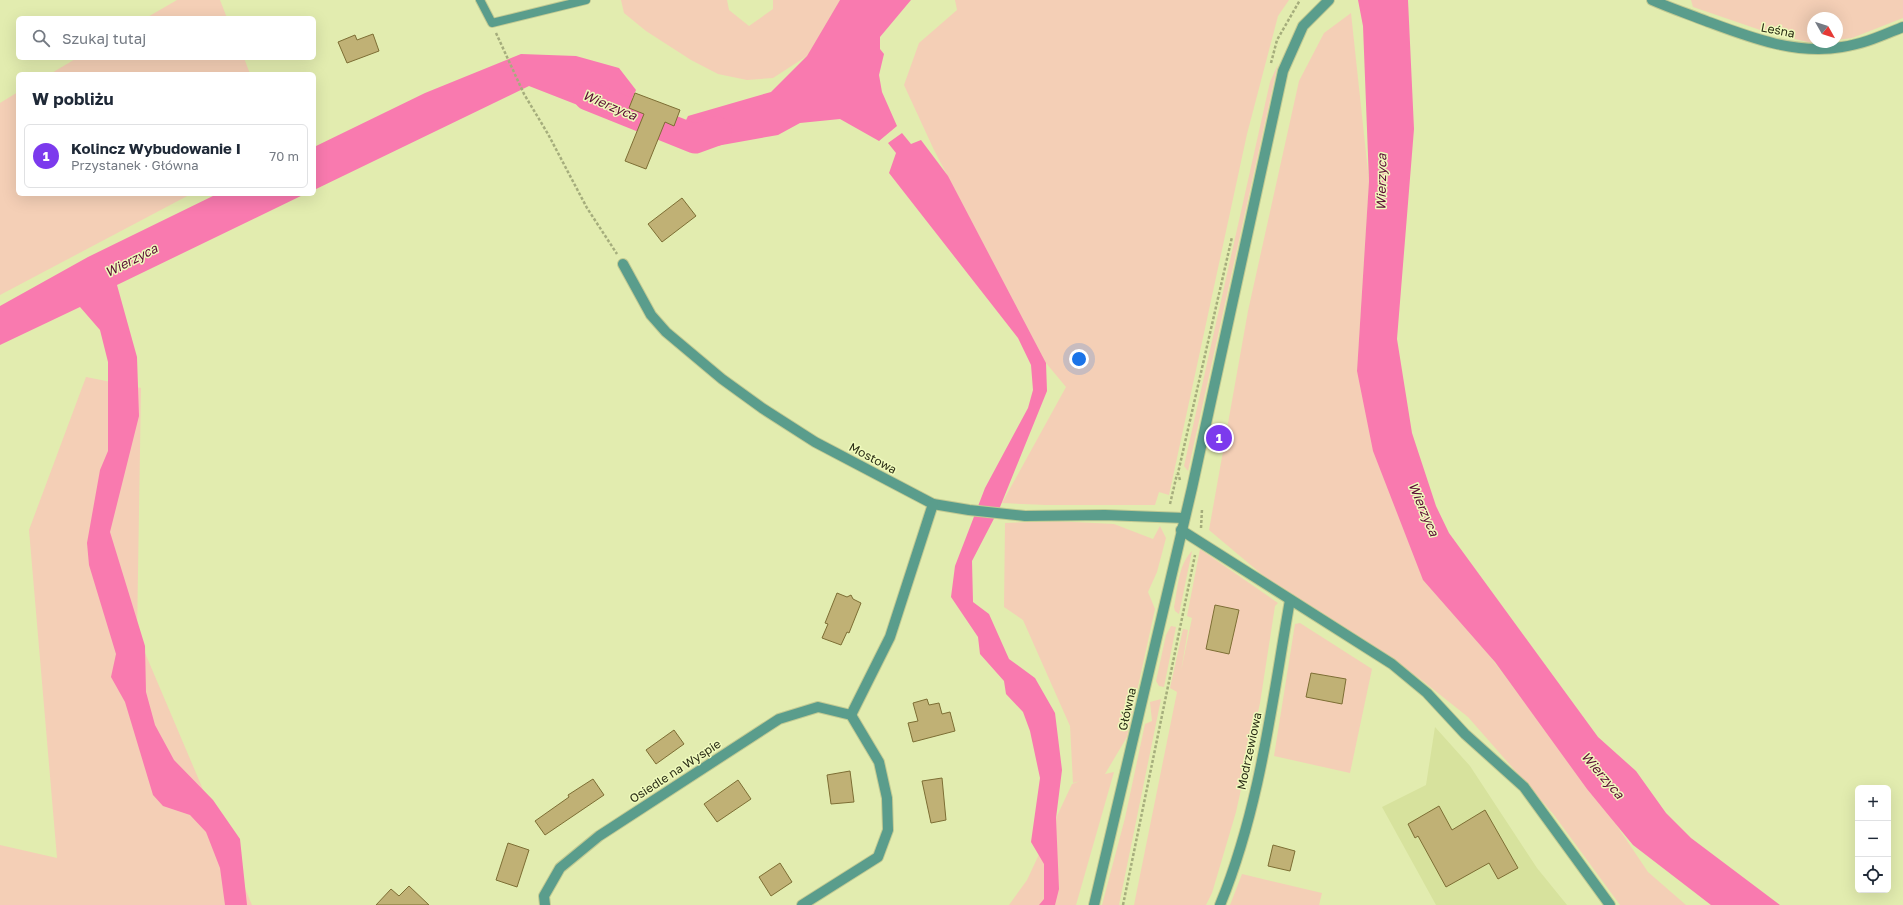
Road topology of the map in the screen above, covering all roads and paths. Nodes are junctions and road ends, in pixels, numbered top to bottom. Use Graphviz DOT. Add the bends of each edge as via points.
graph roads {
  1 [pos="480,0"];
  2 [pos="586,0"];
  3 [pos="1329,0"];
  4 [pos="1652,0"];
  5 [pos="492,23"];
  6 [pos="1903,27"];
  7 [pos="623,264"];
  8 [pos="933,504"];
  9 [pos="1184,518"];
  10 [pos="1181,530"];
  11 [pos="1290,600"];
  12 [pos="851,715"];
  13 [pos="545,905"];
  14 [pos="802,905"];
  15 [pos="1094,905"];
  16 [pos="1220,905"];
  17 [pos="1610,905"];
  1 -- 5 [label="lane"];
  2 -- 5 [label="lane"];
  3 -- 9 [label="street, Główna" via="1303,26 1283,71"];
  4 -- 6 [label="street, Leśna" via="1751,38 1817,49 1841,48 1864,43"];
  5 -- 7 [label="path" via="524,94 587,208"];
  7 -- 8 [label="street, Mostowa" via="651,315 666,332 722,379 815,442"];
  8 -- 9 [label="street, Mostowa" via="1025,516 1105,515"];
  8 -- 12 [label="street" via="890,637"];
  9 -- 10 [label="street, Główna"];
  10 -- 11 [label="street"];
  10 -- 15 [label="street, Główna"];
  11 -- 16 [label="street, Modrzewiowa" via="1263,758 1234,871"];
  11 -- 17 [label="street" via="1392,664 1427,693 1466,734 1524,787"];
  12 -- 13 [label="street, Osiedle na Wyspie" via="818,707 779,719 599,836 560,868 544,896"];
  12 -- 14 [label="street" via="879,762 887,798 888,830 878,857"];
}
